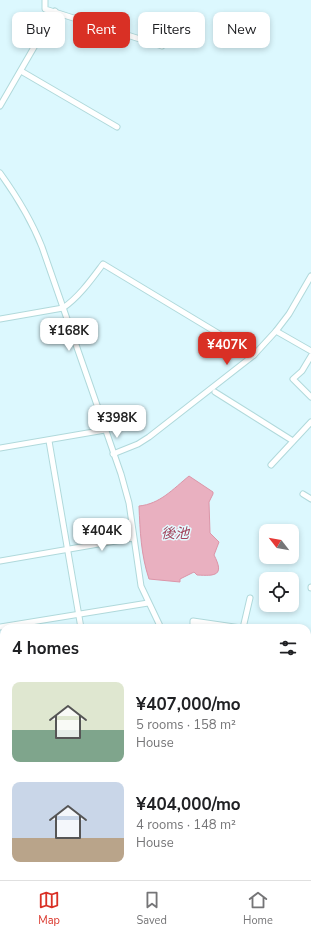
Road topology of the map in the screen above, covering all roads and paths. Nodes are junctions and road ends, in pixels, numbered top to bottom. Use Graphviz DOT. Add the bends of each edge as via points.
graph roads {
  1 [pos="45,0"];
  2 [pos="55,11"];
  3 [pos="138,38"];
  4 [pos="21,71"];
  5 [pos="0,106"];
  6 [pos="117,127"];
  7 [pos="0,173"];
  8 [pos="311,276"];
  9 [pos="63,308"];
  10 [pos="0,319"];
  11 [pos="276,331"];
  12 [pos="311,351"];
  13 [pos="254,355"];
  14 [pos="311,356"];
  15 [pos="215,392"];
  16 [pos="311,397"];
  17 [pos="311,422"];
  18 [pos="105,430"];
  19 [pos="49,441"];
  20 [pos="293,441"];
  21 [pos="0,448"];
  22 [pos="113,454"];
  23 [pos="271,465"];
  24 [pos="303,494"];
  25 [pos="311,499"];
  26 [pos="133,538"];
  27 [pos="68,550"];
  28 [pos="0,561"];
  29 [pos="250,598"];
  30 [pos="148,603"];
  31 [pos="79,614"];
  32 [pos="18,624"];
  33 [pos="80,624"];
  34 [pos="158,624"];
  35 [pos="192,624"];
  36 [pos="213,624"];
  37 [pos="241,624"];
  1 -- 2 [label="street" via="44,8"];
  2 -- 3 [label="street"];
  2 -- 4 [label="street"];
  4 -- 5 [label="street"];
  4 -- 6 [label="street"];
  7 -- 9 [label="street" via="34,226"];
  8 -- 11 [label="street"];
  9 -- 10 [label="street"];
  9 -- 13 [label="street" via="71,303 103,264"];
  9 -- 18 [label="street"];
  11 -- 12 [label="street"];
  11 -- 13 [label="street"];
  13 -- 22 [label="street" via="149,437"];
  14 -- 16 [label="street" via="302,371 293,379"];
  15 -- 20 [label="street"];
  17 -- 20 [label="street"];
  18 -- 19 [label="street"];
  18 -- 22 [label="street"];
  19 -- 21 [label="street"];
  19 -- 27 [label="street"];
  20 -- 23 [label="street"];
  22 -- 26 [label="street" via="129,504"];
  24 -- 25 [label="street"];
  26 -- 27 [label="street"];
  26 -- 30 [label="street" via="141,586"];
  27 -- 28 [label="street"];
  27 -- 31 [label="street"];
  29 -- 37 [label="street"];
  30 -- 31 [label="street"];
  30 -- 34 [label="street"];
  31 -- 32 [label="street"];
  31 -- 33 [label="street"];
  35 -- 36 [label="street" via="192,621"];
}
